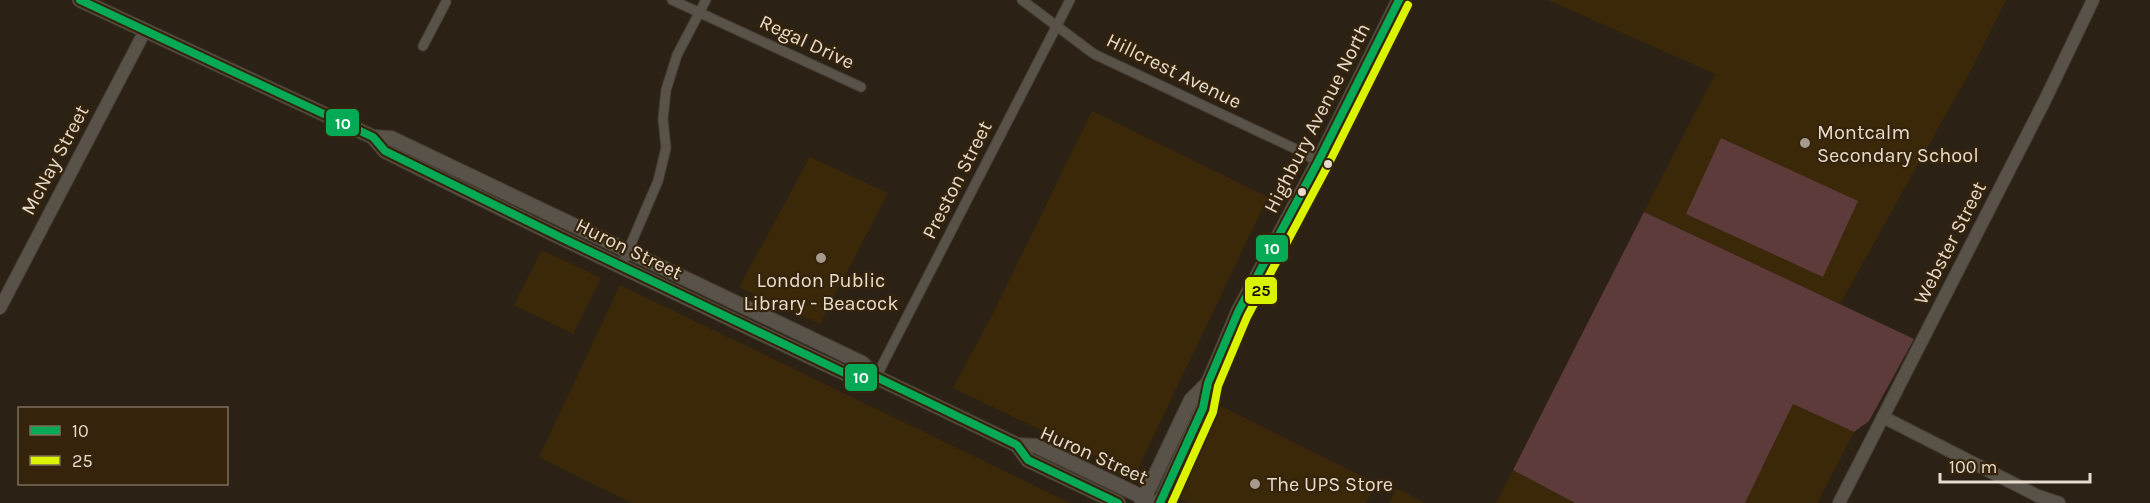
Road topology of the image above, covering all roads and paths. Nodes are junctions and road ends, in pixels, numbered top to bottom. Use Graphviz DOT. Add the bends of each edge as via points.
graph roads {
  1 [pos="672,0"];
  2 [pos="706,0"];
  3 [pos="1022,0"];
  4 [pos="1070,0"];
  5 [pos="1399,0"];
  6 [pos="2093,0"];
  7 [pos="83,1"];
  8 [pos="445,1"];
  9 [pos="699,13"];
  10 [pos="1056,26"];
  11 [pos="145,31"];
  12 [pos="423,46"];
  13 [pos="861,87"];
  14 [pos="373,137"];
  15 [pos="1318,162"];
  16 [pos="628,251"];
  17 [pos="621,267"];
  18 [pos="0,306"];
  19 [pos="876,377"];
  20 [pos="1208,383"];
  21 [pos="1883,417"];
  22 [pos="1017,445"];
  23 [pos="1147,501"];
  24 [pos="1118,503"];
  25 [pos="1160,503"];
  26 [pos="1839,503"];
  27 [pos="2059,503"];
  1 -- 9 [label="street, Regal Drive"];
  2 -- 9 [label="street"];
  3 -- 10 [label="street, Hillcrest Avenue"];
  4 -- 10 [label="street, Preston Street"];
  5 -- 15 [label="main road, Highbury Avenue North"];
  6 -- 21 [label="street, Webster Street"];
  7 -- 11 [label="main road, Huron Street"];
  8 -- 12 [label="street"];
  9 -- 13 [label="street, Regal Drive"];
  9 -- 16 [label="street" via="671,72 663,119 666,148 658,181"];
  10 -- 15 [label="street, Hillcrest Avenue" via="1094,54"];
  10 -- 19 [label="street, Preston Street"];
  11 -- 14 [label="main road, Huron Street"];
  11 -- 18 [label="street, McNay Street"];
  14 -- 16 [label="main road, Huron Street" via="391,138"];
  14 -- 17 [label="main road, Huron Street" via="385,151"];
  15 -- 20 [label="main road, Highbury Avenue North" via="1238,312"];
  16 -- 17 [label="street"];
  16 -- 19 [label="main road, Huron Street" via="862,363"];
  17 -- 19 [label="main road, Huron Street" via="855,378"];
  19 -- 22 [label="main road, Huron Street"];
  20 -- 23 [label="main road, Highbury Avenue North" via="1191,400"];
  20 -- 25 [label="main road, Highbury Avenue North" via="1203,408"];
  21 -- 26 [label="street, Webster Street"];
  21 -- 27 [label="street"];
  22 -- 23 [label="main road, Huron Street" via="1036,446"];
  22 -- 24 [label="main road, Huron Street" via="1028,460"];
}
